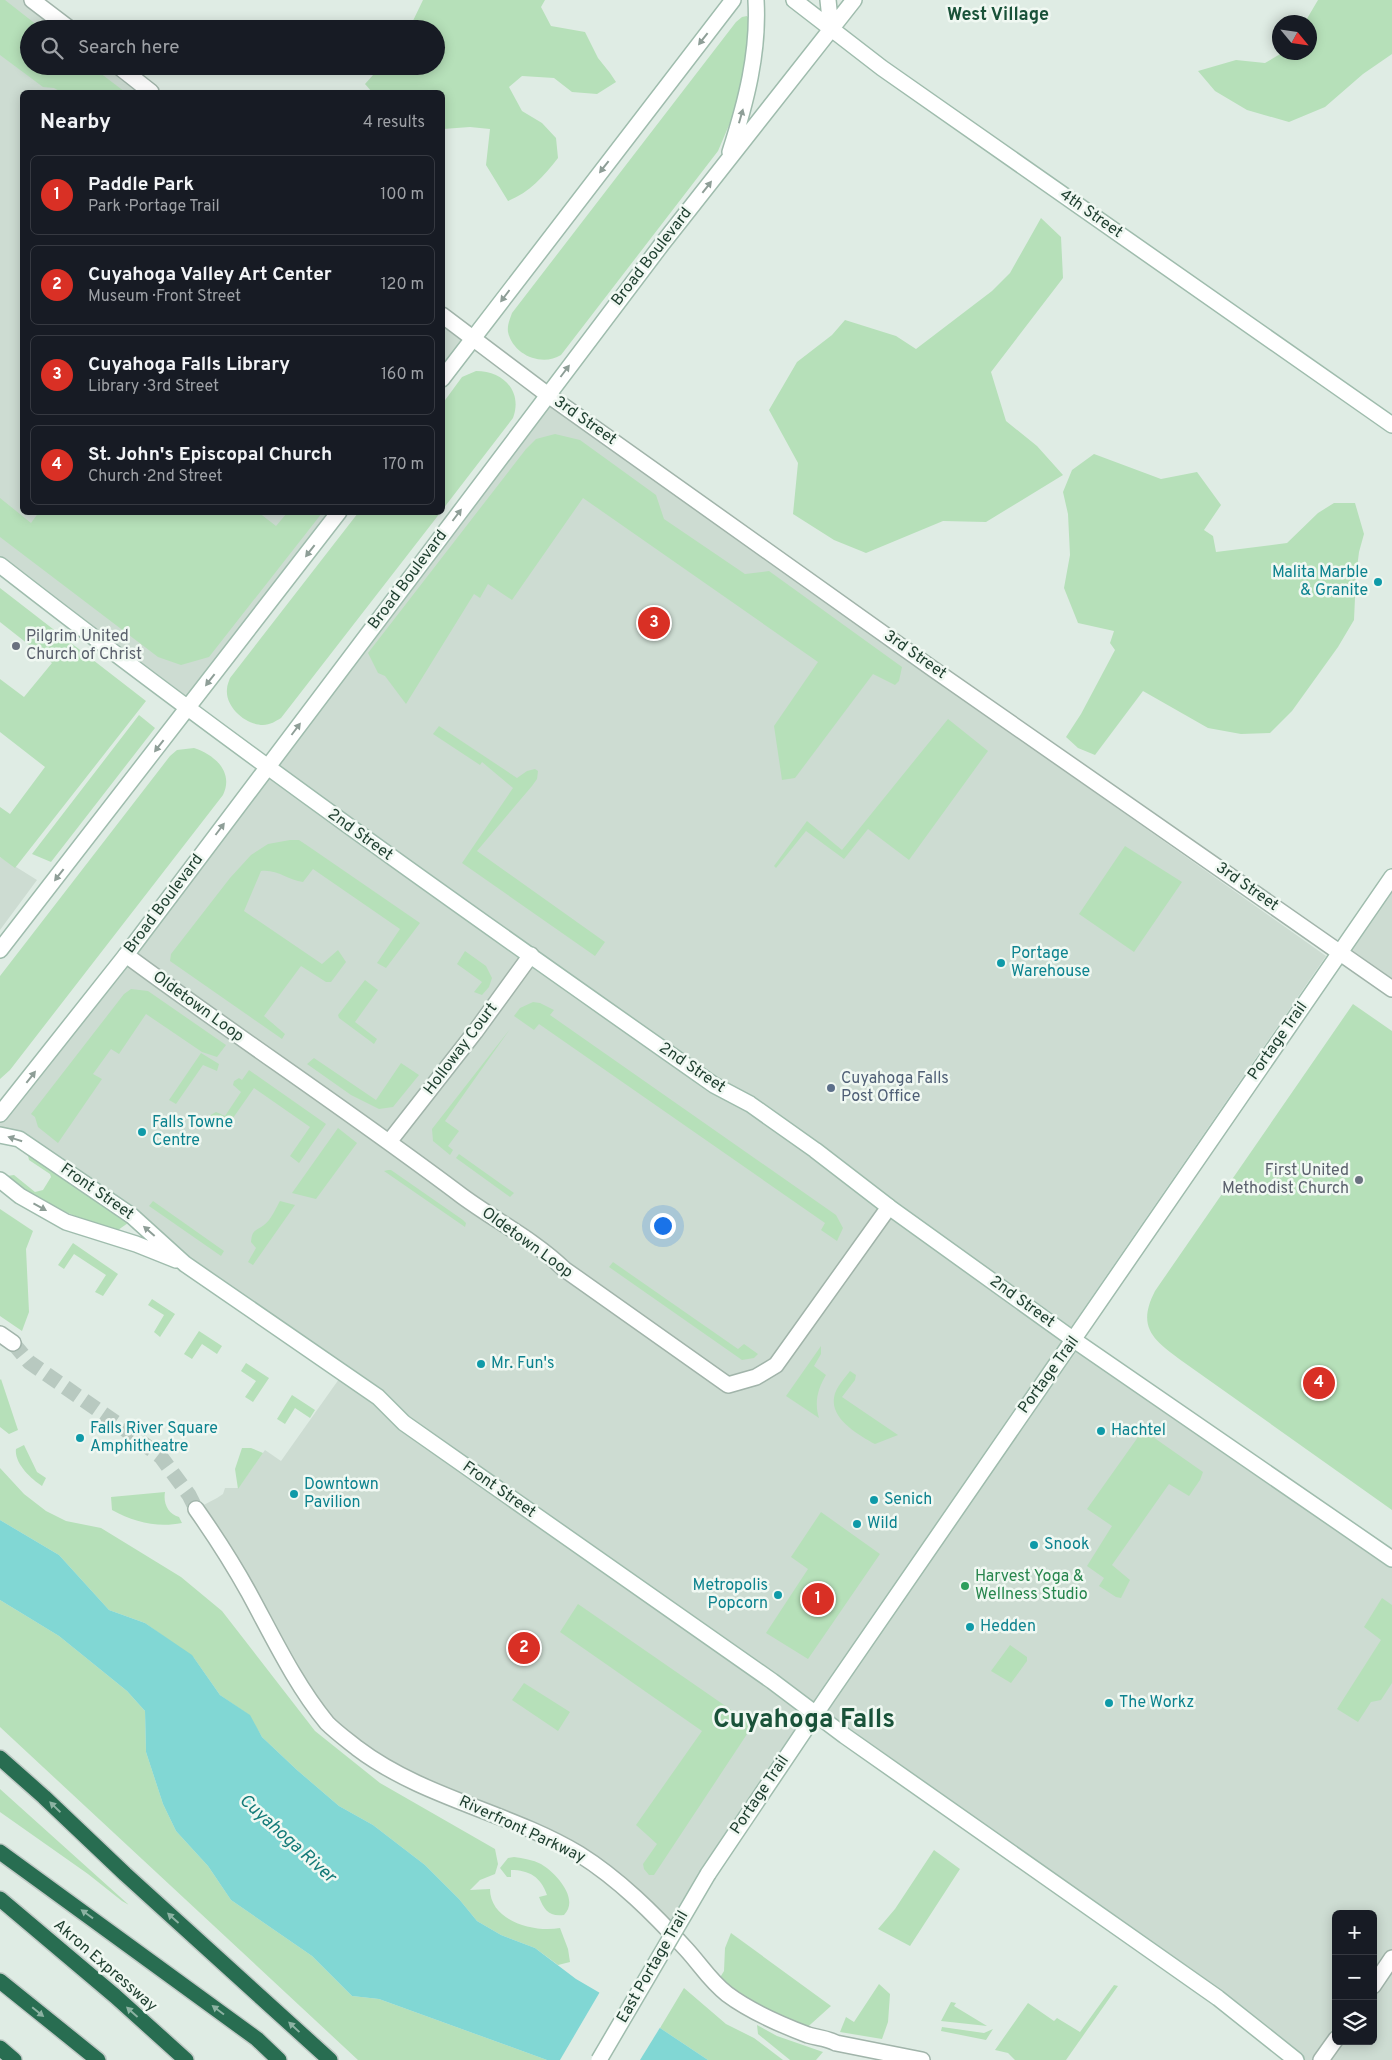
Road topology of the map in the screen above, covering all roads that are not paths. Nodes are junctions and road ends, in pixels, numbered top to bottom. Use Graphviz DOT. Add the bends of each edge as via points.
graph roads {
  1 [pos="32,0"];
  2 [pos="733,0"];
  3 [pos="756,0"];
  4 [pos="794,0"];
  5 [pos="828,0"];
  6 [pos="854,0"];
  7 [pos="58,20"];
  8 [pos="831,29"];
  9 [pos="129,75"];
  10 [pos="148,90"];
  11 [pos="726,163"];
  12 [pos="445,318"];
  13 [pos="473,339"];
  14 [pos="445,375"];
  15 [pos="548,395"];
  16 [pos="1392,425"];
  17 [pos="337,515"];
  18 [pos="0,565"];
  19 [pos="188,708"];
  20 [pos="266,768"];
  21 [pos="1392,877"];
  22 [pos="0,950"];
  23 [pos="1340,952"];
  24 [pos="126,955"];
  25 [pos="531,955"];
  26 [pos="1392,989"];
  27 [pos="0,1114"];
  28 [pos="0,1135"];
  29 [pos="389,1142"];
  30 [pos="0,1180"];
  31 [pos="889,1207"];
  32 [pos="185,1264"];
  33 [pos="0,1334"];
  34 [pos="1074,1340"];
  35 [pos="13,1343"];
  36 [pos="196,1509"];
  37 [pos="1392,1559"];
  38 [pos="815,1714"];
  39 [pos="0,1758"];
  40 [pos="0,1852"];
  41 [pos="708,1874"];
  42 [pos="0,1899"];
  43 [pos="1392,1958"];
  44 [pos="1377,1980"];
  45 [pos="0,1981"];
  46 [pos="1332,2044"];
  47 [pos="0,2048"];
  48 [pos="14,2060"];
  49 [pos="98,2060"];
  50 [pos="186,2060"];
  51 [pos="279,2060"];
  52 [pos="330,2060"];
  53 [pos="599,2060"];
  54 [pos="922,2060"];
  55 [pos="1296,2060"];
  56 [pos="1320,2060"];
  1 -- 7 [label="street"];
  2 -- 13 [label="street, one-way"];
  11 -- 3 [label="street, one-way" via="742,116 753,67"];
  4 -- 8 [label="street, 4th Street"];
  5 -- 8 [label="street"];
  6 -- 8 [label="street, Broad Boulevard"];
  8 -- 11 [label="street, Broad Boulevard"];
  8 -- 16 [label="street, 4th Street" via="890,74"];
  9 -- 10 [label="street"];
  15 -- 11 [label="street, Broad Boulevard, one-way"];
  12 -- 13 [label="street, 3rd Street"];
  13 -- 14 [label="street"];
  13 -- 15 [label="street, 3rd Street"];
  20 -- 15 [label="street, Broad Boulevard, one-way"];
  15 -- 23 [label="street, 3rd Street"];
  17 -- 19 [label="street, one-way"];
  18 -- 19 [label="street, 2nd Street"];
  19 -- 20 [label="street, 2nd Street"];
  19 -- 22 [label="street, one-way"];
  24 -- 20 [label="street, Broad Boulevard, one-way"];
  20 -- 25 [label="street, 2nd Street"];
  21 -- 23 [label="street, Portage Trail"];
  23 -- 26 [label="street, 3rd Street"];
  23 -- 34 [label="street, Portage Trail"];
  27 -- 24 [label="street, Broad Boulevard, one-way"];
  24 -- 29 [label="street, Oldetown Loop"];
  25 -- 29 [label="street, Holloway Court"];
  25 -- 31 [label="street, 2nd Street" via="714,1085 750,1104 816,1150"];
  32 -- 28 [label="street, Front Street, one-way" via="125,1211 19,1139"];
  29 -- 31 [label="street, Oldetown Loop" via="728,1385 756,1377 776,1365"];
  30 -- 32 [label="street, Front Street, one-way" via="20,1196 66,1222 136,1244"];
  31 -- 34 [label="street, 2nd Street"];
  32 -- 38 [label="street, Front Street" via="350,1376 378,1397 404,1423 772,1680"];
  33 -- 35 [label="street"];
  34 -- 37 [label="street, 2nd Street"];
  34 -- 38 [label="street, Portage Trail"];
  36 -- 54 [label="street, Riverfront Parkway" via="238,1572 290,1669 328,1723 375,1762 540,1835 594,1863 625,1888 687,1950 711,1980 743,2005 778,2024 816,2038"];
  38 -- 41 [label="street, Portage Trail"];
  38 -- 55 [label="street, Front Street" via="1218,1998"];
  52 -- 39 [label="highway, one-way"];
  51 -- 40 [label="highway, one-way" via="257,2039"];
  41 -- 53 [label="street, East Portage Trail, bridge"];
  50 -- 42 [label="highway, Akron Expressway, one-way"];
  43 -- 44 [label="street"];
  45 -- 49 [label="highway, one-way"];
  46 -- 56 [label="street"];
  47 -- 48 [label="highway"];
}
